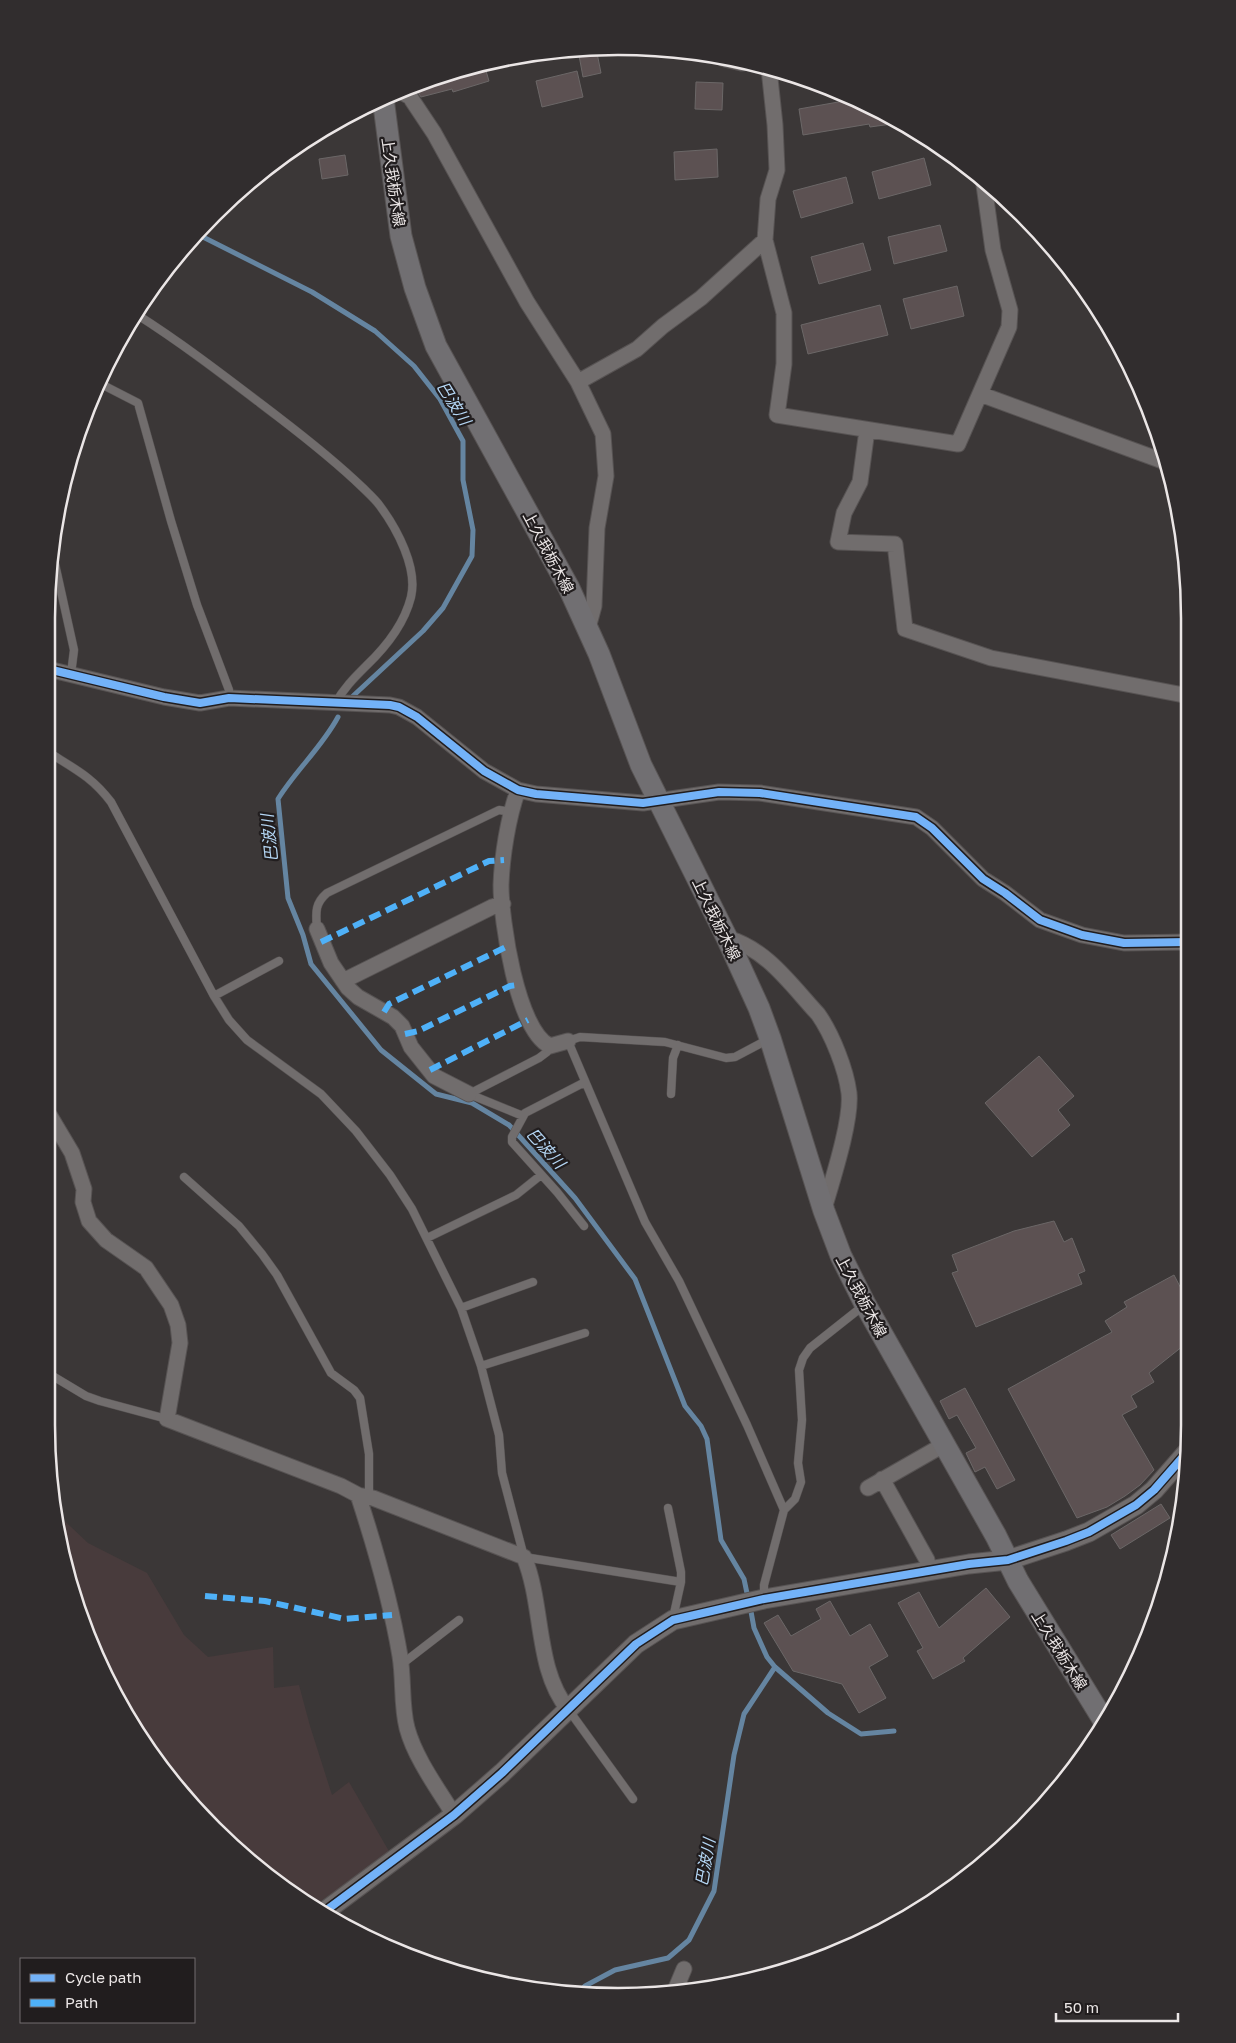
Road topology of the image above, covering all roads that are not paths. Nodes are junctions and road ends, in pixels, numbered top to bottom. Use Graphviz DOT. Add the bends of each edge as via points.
graph roads {
  1 [pos="770,76"];
  2 [pos="408,96"];
  3 [pos="384,106"];
  4 [pos="985,191"];
  5 [pos="765,240"];
  6 [pos="142,318"];
  7 [pos="578,382"];
  8 [pos="105,386"];
  9 [pos="980,394"];
  10 [pos="867,430"];
  11 [pos="1158,459"];
  12 [pos="57,573"];
  13 [pos="588,628"];
  14 [pos="55,670"];
  15 [pos="71,674"];
  16 [pos="1181,695"];
  17 [pos="229,698"];
  18 [pos="335,704"];
  19 [pos="55,756"];
  20 [pos="518,790"];
  21 [pos="658,800"];
  22 [pos="512,812"];
  23 [pos="502,904"];
  24 [pos="317,929"];
  25 [pos="727,938"];
  26 [pos="1181,942"];
  27 [pos="279,961"];
  28 [pos="343,981"];
  29 [pos="214,996"];
  30 [pos="770,1038"];
  31 [pos="568,1041"];
  32 [pos="678,1045"];
  33 [pos="550,1046"];
  34 [pos="585,1082"];
  35 [pos="469,1094"];
  36 [pos="671,1094"];
  37 [pos="521,1118"];
  38 [pos="55,1124"];
  39 [pos="541,1175"];
  40 [pos="184,1177"];
  41 [pos="824,1211"];
  42 [pos="584,1226"];
  43 [pos="427,1238"];
  44 [pos="534,1282"];
  45 [pos="865,1304"];
  46 [pos="461,1308"];
  47 [pos="585,1334"];
  48 [pos="481,1366"];
  49 [pos="55,1377"];
  50 [pos="167,1419"];
  51 [pos="945,1444"];
  52 [pos="1180,1459"];
  53 [pos="882,1479"];
  54 [pos="868,1488"];
  55 [pos="363,1495"];
  56 [pos="668,1508"];
  57 [pos="784,1510"];
  58 [pos="524,1557"];
  59 [pos="1008,1560"];
  60 [pos="929,1571"];
  61 [pos="681,1582"];
  62 [pos="761,1600"];
  63 [pos="459,1620"];
  64 [pos="673,1620"];
  65 [pos="402,1664"];
  66 [pos="568,1709"];
  67 [pos="1100,1715"];
  68 [pos="633,1799"];
  69 [pos="454,1815"];
  70 [pos="329,1908"];
  71 [pos="684,1969"];
  72 [pos="678,1984"];
  1 -- 5 [label="street" via="777,170 768,199"];
  2 -- 7 [label="street" via="434,133 527,302"];
  3 -- 13 [label="main road, 上久我栃木線" via="401,236 423,315 449,372"];
  4 -- 9 [label="street" via="993,250 1010,310 1010,327"];
  5 -- 7 [label="street" via="701,298 637,349"];
  5 -- 10 [label="street" via="784,313 784,364 777,415"];
  6 -- 18 [label="lane" via="179,341 320,448 379,505 392,525 412,577 412,595 406,614 393,636 341,692"];
  7 -- 13 [label="street" via="603,434 606,476 597,528 594,606"];
  8 -- 17 [label="lane" via="138,404 171,522 197,605 229,690"];
  9 -- 10 [label="street" via="958,444"];
  9 -- 11 [label="street"];
  10 -- 16 [label="street" via="860,482 844,513 838,542 895,544 905,629 991,658"];
  12 -- 15 [label="lane" via="74,650"];
  13 -- 21 [label="main road, 上久我栃木線" via="628,735"];
  14 -- 15 [label="street"];
  15 -- 17 [label="street" via="200,703"];
  17 -- 18 [label="street"];
  18 -- 20 [label="street" via="399,707 434,729 484,770"];
  19 -- 29 [label="lane" via="88,776 111,802"];
  20 -- 21 [label="street" via="643,803"];
  20 -- 22 [label="street"];
  21 -- 25 [label="main road, 上久我栃木線"];
  21 -- 26 [label="street" via="719,792 760,793 916,817 932,828 983,879 1040,920 1082,935 1124,943"];
  22 -- 23 [label="street" via="501,884"];
  22 -- 24 [label="lane" via="499,810 327,893 315,909"];
  23 -- 28 [label="street"];
  23 -- 33 [label="street" via="517,985 527,1018 534,1032"];
  24 -- 28 [label="street" via="331,963"];
  25 -- 30 [label="main road, 上久我栃木線"];
  25 -- 41 [label="street" via="742,942 767,958 818,1014 840,1062 849,1094 848,1118"];
  27 -- 29 [label="lane"];
  28 -- 35 [label="street" via="358,997 393,1017 402,1026 411,1047 434,1076"];
  29 -- 43 [label="lane" via="247,1040 322,1094 356,1131 390,1175"];
  30 -- 32 [label="lane" via="735,1057 726,1058"];
  30 -- 41 [label="main road, 上久我栃木線"];
  31 -- 32 [label="lane" via="580,1037"];
  31 -- 33 [label="street"];
  31 -- 34 [label="lane"];
  32 -- 36 [label="lane" via="673,1058"];
  33 -- 35 [label="lane" via="539,1058"];
  34 -- 37 [label="lane"];
  34 -- 57 [label="lane" via="644,1222 679,1280"];
  35 -- 37 [label="lane"];
  37 -- 39 [label="lane" via="512,1142"];
  38 -- 50 [label="street" via="72,1153 84,1189 89,1221 106,1240 146,1268 171,1305 180,1343"];
  39 -- 42 [label="lane"];
  39 -- 43 [label="lane" via="516,1196"];
  40 -- 55 [label="lane" via="239,1226 262,1254 332,1373 360,1398 369,1454"];
  41 -- 45 [label="main road, 上久我栃木線" via="841,1256"];
  43 -- 46 [label="lane"];
  44 -- 46 [label="lane"];
  45 -- 51 [label="main road, 上久我栃木線"];
  45 -- 57 [label="lane" via="802,1358 799,1370 802,1420 798,1463 801,1482 796,1499"];
  46 -- 48 [label="lane"];
  47 -- 48 [label="lane"];
  48 -- 58 [label="lane" via="499,1435 502,1473"];
  49 -- 50 [label="lane" via="86,1396"];
  50 -- 55 [label="street"];
  51 -- 53 [label="street"];
  51 -- 59 [label="main road, 上久我栃木線"];
  52 -- 59 [label="street" via="1154,1490 1117,1517 1066,1541"];
  53 -- 54 [label="street"];
  53 -- 60 [label="street" via="927,1560"];
  55 -- 58 [label="street"];
  55 -- 65 [label="street"];
  56 -- 61 [label="lane"];
  57 -- 62 [label="lane"];
  58 -- 61 [label="lane"];
  58 -- 66 [label="street" via="534,1588 545,1659 554,1686"];
  59 -- 60 [label="street"];
  59 -- 67 [label="main road, 上久我栃木線"];
  60 -- 62 [label="street"];
  61 -- 64 [label="lane"];
  62 -- 64 [label="street"];
  63 -- 65 [label="lane"];
  64 -- 66 [label="street" via="636,1644"];
  65 -- 69 [label="street" via="407,1728"];
  66 -- 68 [label="lane"];
  66 -- 69 [label="street" via="502,1774"];
  69 -- 70 [label="street"];
  71 -- 72 [label="street"];
}
